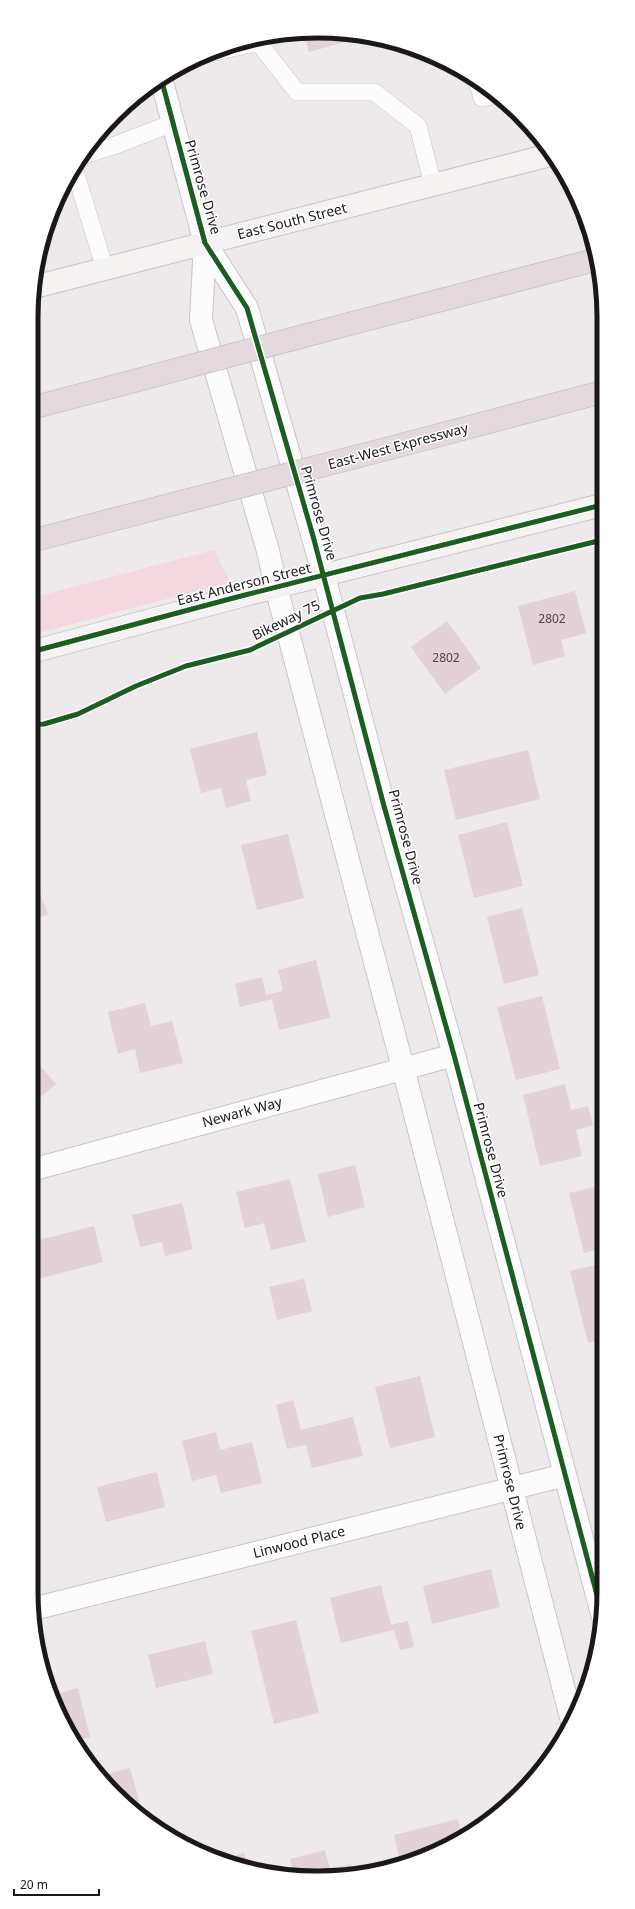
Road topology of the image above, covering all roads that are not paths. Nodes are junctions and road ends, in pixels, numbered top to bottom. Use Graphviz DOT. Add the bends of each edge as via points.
graph roads {
  1 [pos="260,44"];
  2 [pos="163,85"];
  3 [pos="480,90"];
  4 [pos="489,97"];
  5 [pos="173,124"];
  6 [pos="92,153"];
  7 [pos="546,156"];
  8 [pos="76,176"];
  9 [pos="433,185"];
  10 [pos="206,243"];
  11 [pos="591,261"];
  12 [pos="105,269"];
  13 [pos="40,286"];
  14 [pos="597,393"];
  15 [pos="38,406"];
  16 [pos="597,506"];
  17 [pos="38,539"];
  18 [pos="324,576"];
  19 [pos="276,588"];
  20 [pos="38,650"];
  21 [pos="454,1055"];
  22 [pos="403,1068"];
  23 [pos="38,1168"];
  24 [pos="565,1475"];
  25 [pos="511,1489"];
  26 [pos="597,1595"];
  27 [pos="39,1608"];
  28 [pos="570,1712"];
  1 -- 9 [label="lane" via="297,92 374,92 418,126"];
  2 -- 5 [label="street, Primrose Drive"];
  3 -- 4 [label="lane" via="482,98"];
  5 -- 6 [label="lane"];
  5 -- 10 [label="street, Primrose Drive"];
  7 -- 9 [label="main road, East South Street"];
  8 -- 12 [label="lane"];
  9 -- 10 [label="main road, East South Street"];
  10 -- 12 [label="main road, East South Street"];
  10 -- 18 [label="street, Primrose Drive" via="247,308"];
  10 -- 19 [label="street, Primrose Drive" via="201,320 268,551"];
  11 -- 15 [label="highway, bridge"];
  12 -- 13 [label="main road, East South Street"];
  14 -- 17 [label="highway, East-West Expressway, bridge"];
  16 -- 18 [label="main road, East Anderson Street"];
  18 -- 19 [label="main road, East Anderson Street"];
  18 -- 21 [label="street, Primrose Drive" via="384,806"];
  19 -- 20 [label="main road, East Anderson Street"];
  19 -- 22 [label="street, Primrose Drive"];
  21 -- 22 [label="street, Newark Way"];
  21 -- 24 [label="street, Primrose Drive"];
  22 -- 23 [label="street, Newark Way"];
  22 -- 25 [label="street, Primrose Drive"];
  24 -- 25 [label="street, Linwood Place"];
  24 -- 26 [label="street, Primrose Drive"];
  25 -- 27 [label="street, Linwood Place"];
  25 -- 28 [label="street, Primrose Drive"];
}
